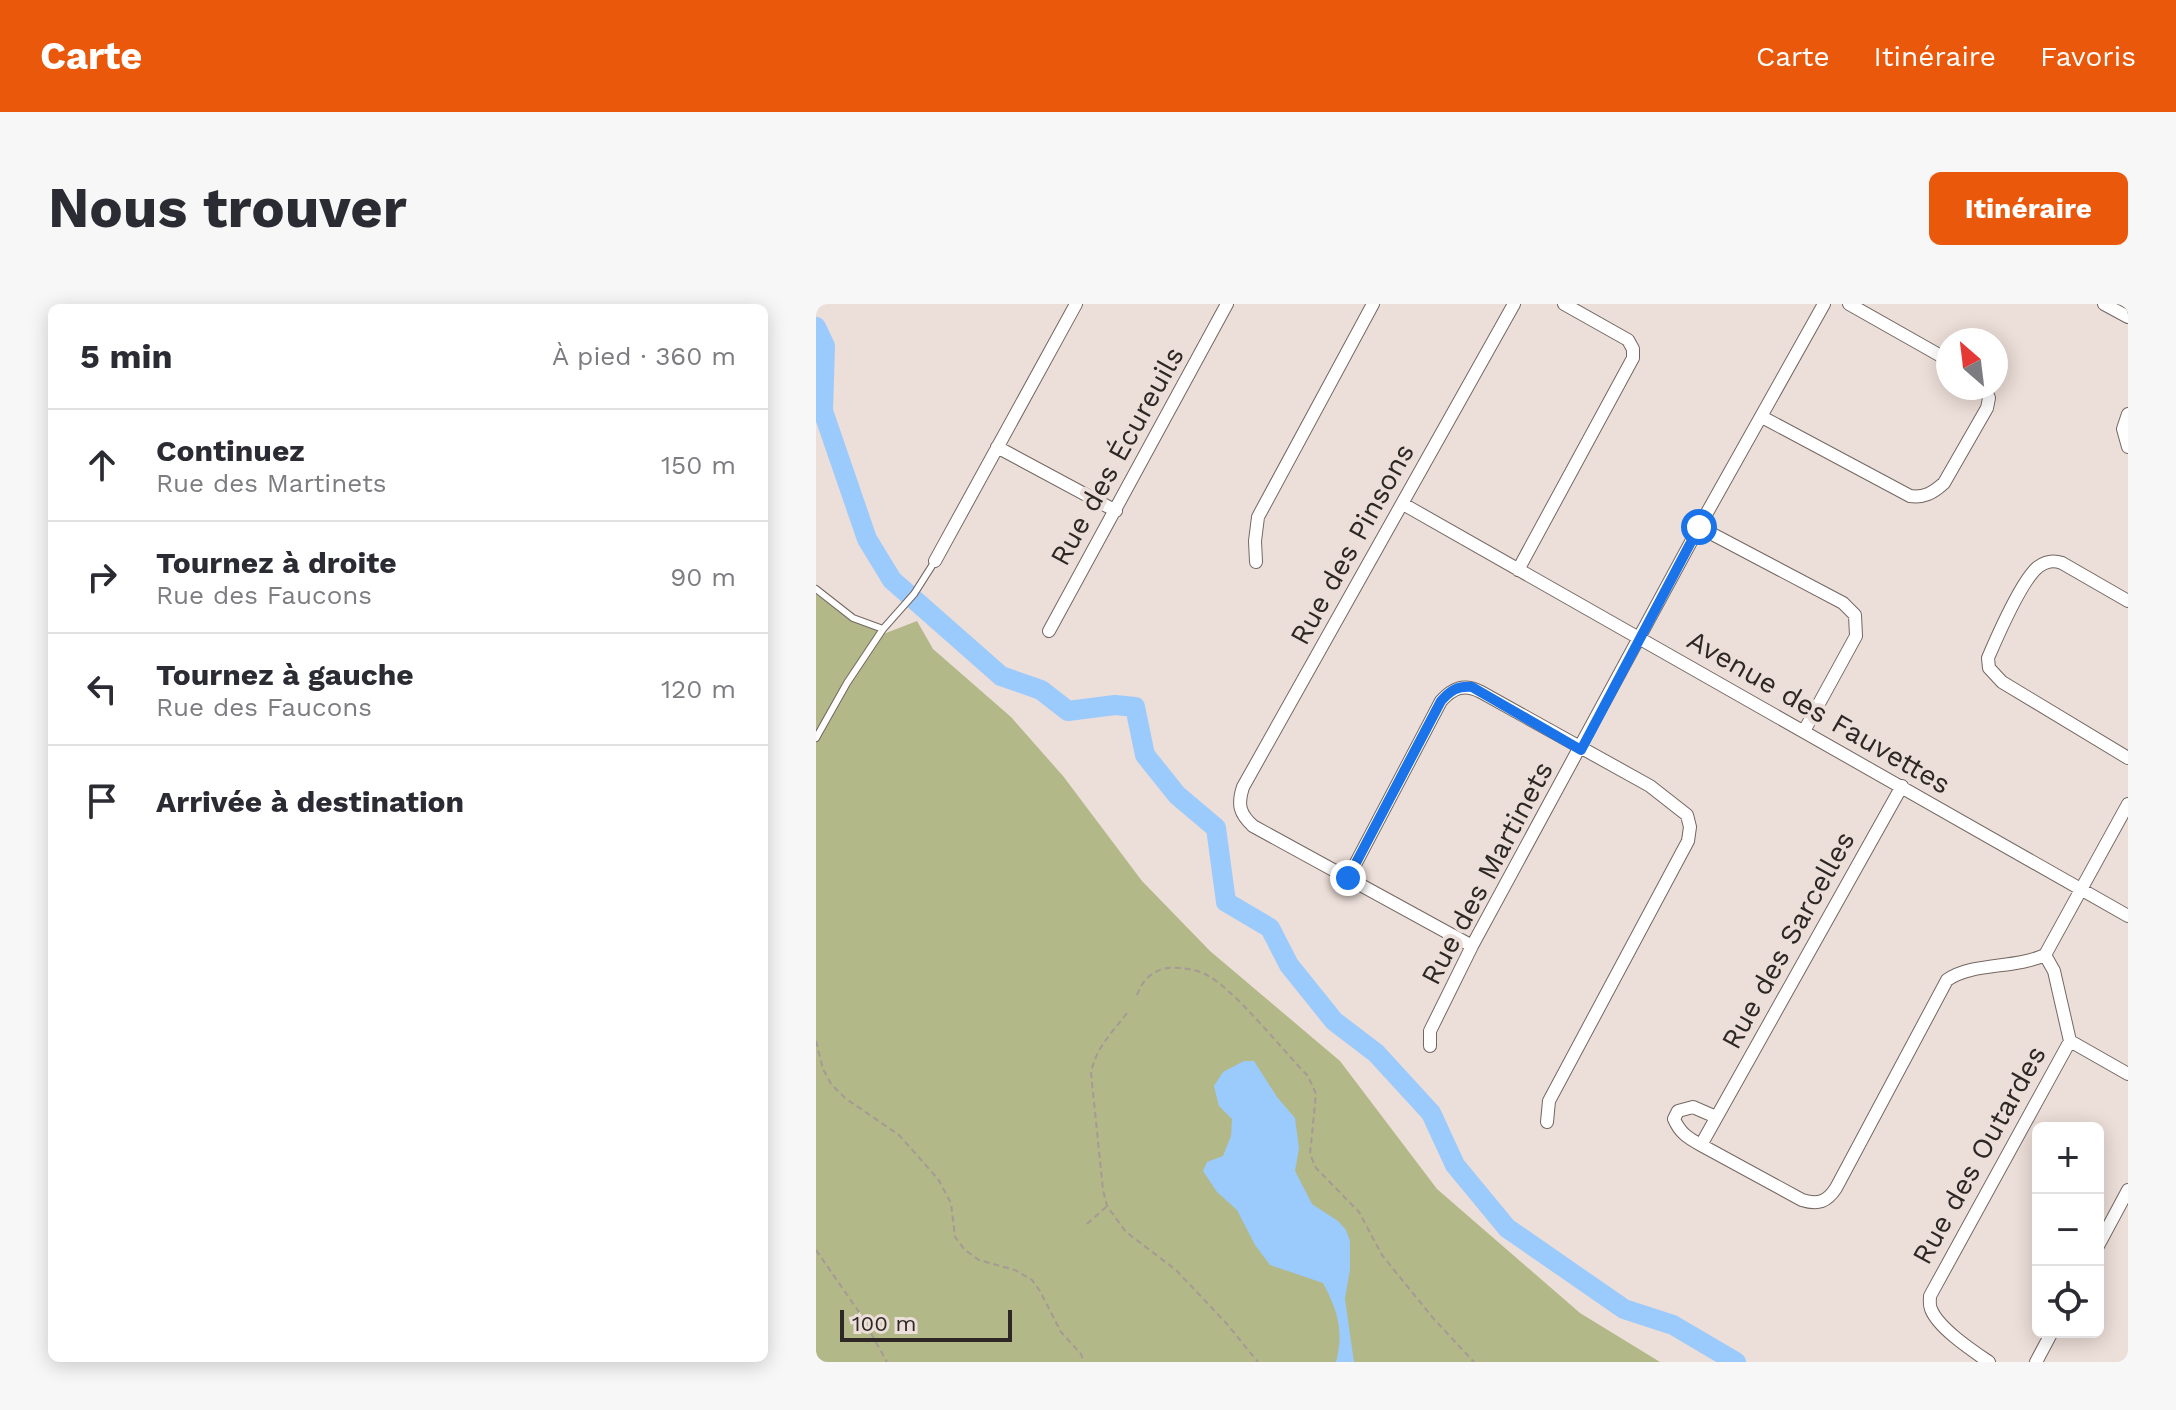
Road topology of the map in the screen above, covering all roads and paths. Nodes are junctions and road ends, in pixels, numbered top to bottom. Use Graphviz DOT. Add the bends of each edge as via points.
graph roads {
  1 [pos="1076,304"];
  2 [pos="1227,304"];
  3 [pos="1373,304"];
  4 [pos="1514,304"];
  5 [pos="1564,304"];
  6 [pos="1824,304"];
  7 [pos="1849,304"];
  8 [pos="2104,304"];
  9 [pos="2128,317"];
  10 [pos="1936,353"];
  11 [pos="1989,400"];
  12 [pos="2128,414"];
  13 [pos="1762,417"];
  14 [pos="997,447"];
  15 [pos="2128,447"];
  16 [pos="1403,504"];
  17 [pos="1116,511"];
  18 [pos="1699,527"];
  19 [pos="935,561"];
  20 [pos="1256,562"];
  21 [pos="1518,570"];
  22 [pos="816,589"];
  23 [pos="2128,601"];
  24 [pos="883,629"];
  25 [pos="1049,631"];
  26 [pos="1640,638"];
  27 [pos="1804,731"];
  28 [pos="816,738"];
  29 [pos="1581,750"];
  30 [pos="2128,758"];
  31 [pos="1902,786"];
  32 [pos="2128,804"];
  33 [pos="1348,878"];
  34 [pos="2081,888"];
  35 [pos="2128,916"];
  36 [pos="1472,946"];
  37 [pos="2045,955"];
  38 [pos="1137,995"];
  39 [pos="1127,1013"];
  40 [pos="816,1041"];
  41 [pos="2070,1041"];
  42 [pos="1430,1046"];
  43 [pos="2128,1074"];
  44 [pos="1716,1117"];
  45 [pos="1547,1122"];
  46 [pos="1701,1145"];
  47 [pos="2128,1190"];
  48 [pos="1107,1206"];
  49 [pos="1087,1224"];
  50 [pos="2104,1235"];
  51 [pos="816,1250"];
  52 [pos="2049,1338"];
  53 [pos="887,1362"];
  54 [pos="1084,1362"];
  55 [pos="1258,1362"];
  56 [pos="1474,1362"];
  57 [pos="1989,1362"];
  58 [pos="2036,1362"];
  1 -- 14 [label="street"];
  2 -- 17 [label="street, Rue des Écureuils"];
  3 -- 20 [label="street" via="1258,517"];
  4 -- 16 [label="street, Rue des Pinsons"];
  5 -- 21 [label="street" via="1628,340 1633,358"];
  6 -- 13 [label="street, Rue des Martinets"];
  7 -- 10 [label="street"];
  8 -- 9 [label="street"];
  11 -- 13 [label="street" via="1944,483 1919,497"];
  12 -- 15 [label="street" via="2123,429"];
  13 -- 18 [label="street, Rue des Martinets"];
  14 -- 17 [label="street"];
  14 -- 19 [label="street"];
  16 -- 21 [label="street, Avenue des Fauvettes"];
  16 -- 33 [label="street, Rue des Pinsons" via="1243,787 1239,809 1253,826"];
  17 -- 25 [label="street, Rue des Écureuils"];
  18 -- 26 [label="street, Rue des Martinets"];
  18 -- 27 [label="street" via="1843,603 1855,615 1856,636"];
  19 -- 24 [label="lane"];
  21 -- 26 [label="street, Avenue des Fauvettes"];
  22 -- 24 [label="lane" via="853,618"];
  23 -- 30 [label="street" via="2062,563 2045,562 2029,577 1988,658 1989,668 2002,682"];
  24 -- 28 [label="lane"];
  26 -- 27 [label="street, Avenue des Fauvettes"];
  26 -- 29 [label="street, Rue des Martinets"];
  27 -- 31 [label="street, Avenue des Fauvettes"];
  29 -- 33 [label="street" via="1472,687 1450,691"];
  29 -- 36 [label="street, Rue des Martinets"];
  29 -- 45 [label="street" via="1650,786 1687,815 1690,827 1688,841 1549,1101"];
  31 -- 34 [label="street, Avenue des Fauvettes"];
  31 -- 44 [label="street, Rue des Sarcelles"];
  32 -- 34 [label="street"];
  33 -- 36 [label="street"];
  34 -- 35 [label="street, Avenue des Fauvettes"];
  34 -- 37 [label="street"];
  36 -- 42 [label="street, Rue des Martinets" via="1430,1031"];
  37 -- 41 [label="street" via="2054,971"];
  37 -- 46 [label="street" via="2027,963 1957,973 1947,980 1836,1188 1823,1202 1802,1200"];
  38 -- 56 [label="path" via="1145,980 1162,969 1205,974 1308,1076 1316,1094 1310,1154 1316,1168 1359,1212 1382,1255"];
  39 -- 48 [label="path" via="1102,1044 1091,1073"];
  40 -- 54 [label="path" via="831,1084 899,1135 938,1179 951,1203 955,1237 965,1250 1032,1280"];
  41 -- 43 [label="street"];
  41 -- 57 [label="street, Rue des Outardes" via="1930,1296 1931,1309 1943,1324"];
  44 -- 46 [label="street, Rue des Sarcelles"];
  44 -- 46 [label="street" via="1693,1107 1678,1111 1678,1128"];
  47 -- 50 [label="street"];
  48 -- 49 [label="path"];
  48 -- 55 [label="path" via="1126,1232 1176,1270"];
  51 -- 53 [label="path"];
  52 -- 58 [label="street"];
}
